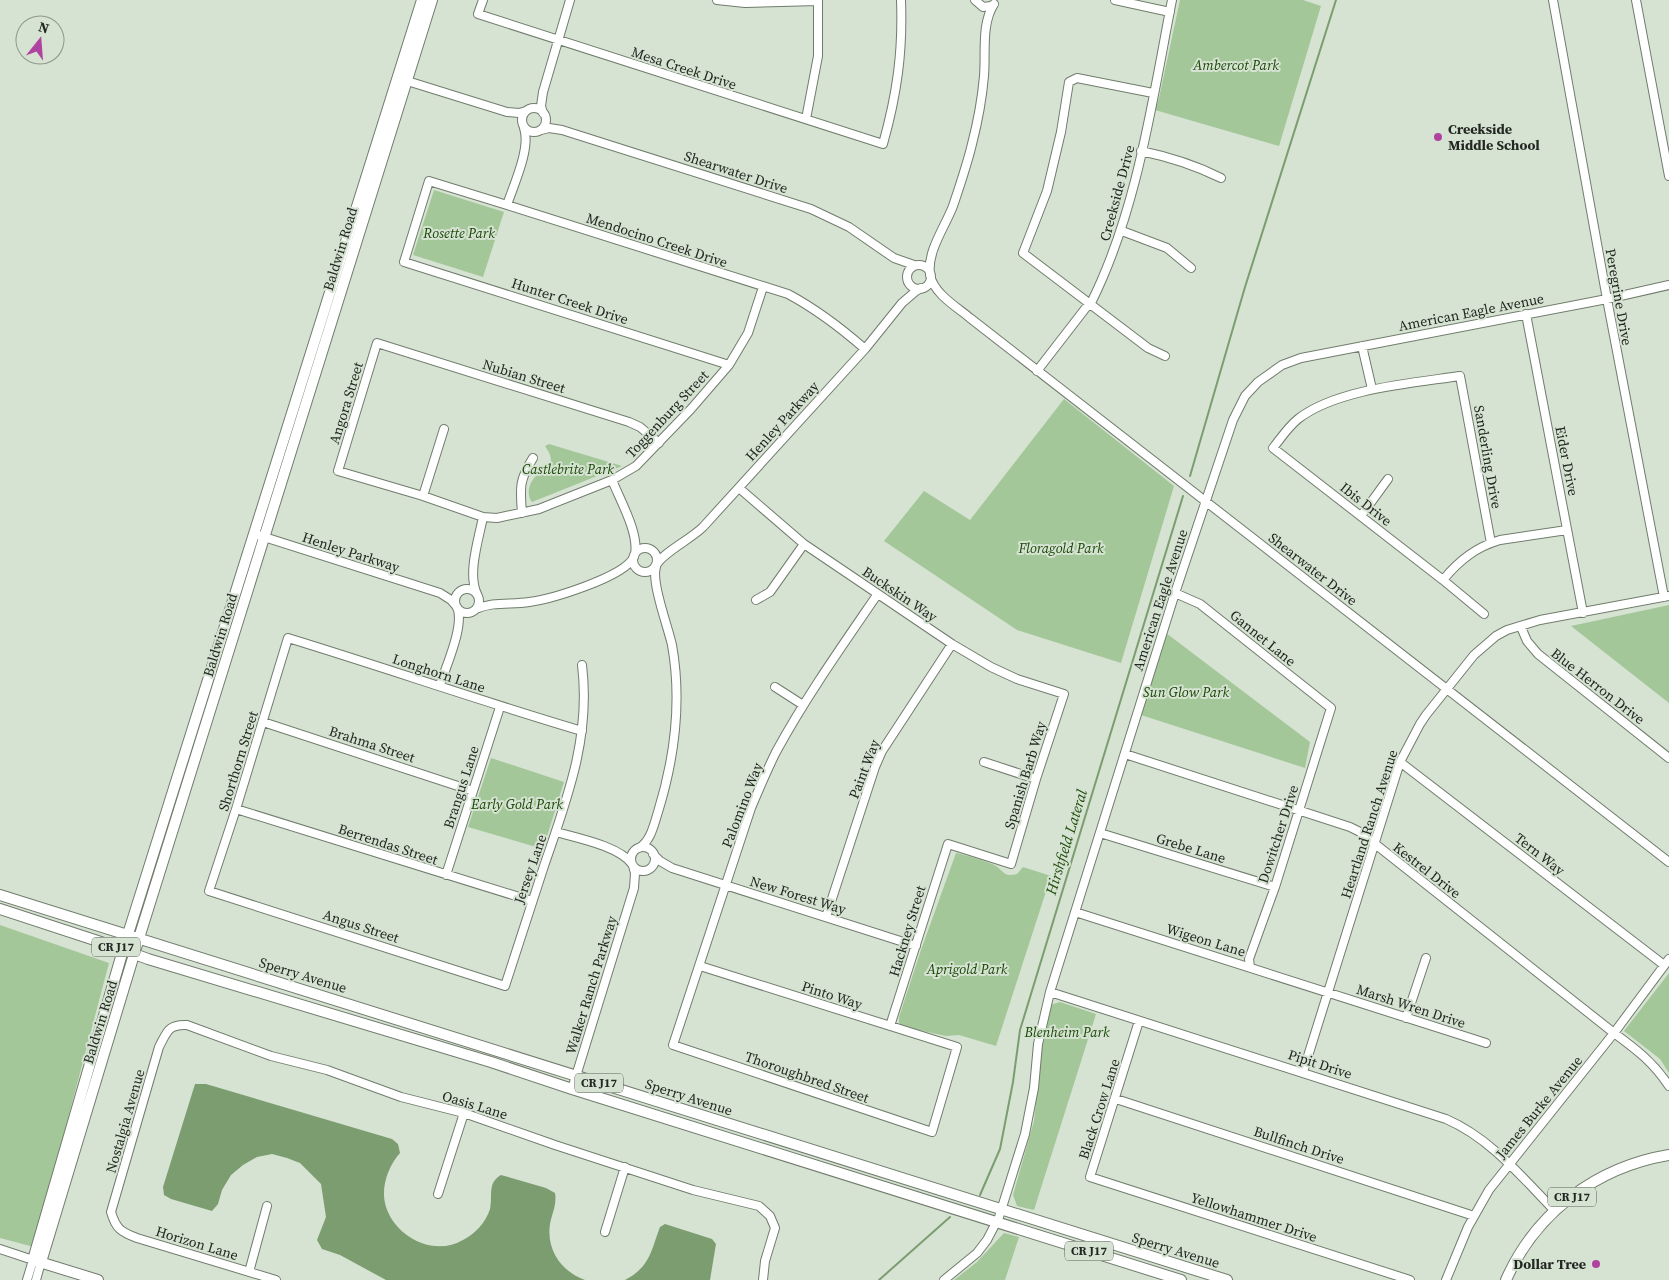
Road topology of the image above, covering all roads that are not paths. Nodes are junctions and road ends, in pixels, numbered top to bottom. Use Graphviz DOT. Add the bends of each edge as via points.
graph roads {
  1 [pos="422,0"];
  2 [pos="432,0"];
  3 [pos="483,0"];
  4 [pos="570,0"];
  5 [pos="717,0"];
  6 [pos="818,0"];
  7 [pos="902,0"];
  8 [pos="1115,0"];
  9 [pos="1172,0"];
  10 [pos="1553,0"];
  11 [pos="1636,0"];
  12 [pos="996,1"];
  13 [pos="976,2"];
  14 [pos="1170,12"];
  15 [pos="986,26"];
  16 [pos="557,40"];
  17 [pos="402,80"];
  18 [pos="543,92"];
  19 [pos="1153,93"];
  20 [pos="528,110"];
  21 [pos="506,112"];
  22 [pos="544,115"];
  23 [pos="806,119"];
  24 [pos="523,126"];
  25 [pos="562,130"];
  26 [pos="539,131"];
  27 [pos="525,149"];
  28 [pos="1141,151"];
  29 [pos="1669,176"];
  30 [pos="1222,178"];
  31 [pos="508,204"];
  32 [pos="1122,231"];
  33 [pos="933,250"];
  34 [pos="894,258"];
  35 [pos="404,262"];
  36 [pos="915,265"];
  37 [pos="1191,268"];
  38 [pos="930,275"];
  39 [pos="907,280"];
  40 [pos="1669,285"];
  41 [pos="763,287"];
  42 [pos="922,288"];
  43 [pos="942,295"];
  44 [pos="1607,299"];
  45 [pos="902,303"];
  46 [pos="1090,305"];
  47 [pos="1526,314"];
  48 [pos="377,343"];
  49 [pos="1362,346"];
  50 [pos="865,349"];
  51 [pos="1165,356"];
  52 [pos="729,365"];
  53 [pos="1037,371"];
  54 [pos="1372,389"];
  55 [pos="444,429"];
  56 [pos="659,442"];
  57 [pos="533,458"];
  58 [pos="338,471"];
  59 [pos="1388,479"];
  60 [pos="612,480"];
  61 [pos="738,488"];
  62 [pos="423,496"];
  63 [pos="1205,501"];
  64 [pos="522,513"];
  65 [pos="483,516"];
  66 [pos="1361,516"];
  67 [pos="1567,530"];
  68 [pos="634,533"];
  69 [pos="260,536"];
  70 [pos="1490,543"];
  71 [pos="804,544"];
  72 [pos="674,548"];
  73 [pos="649,549"];
  74 [pos="634,555"];
  75 [pos="656,565"];
  76 [pos="473,571"];
  77 [pos="619,571"];
  78 [pos="642,572"];
  79 [pos="1443,580"];
  80 [pos="657,589"];
  81 [pos="462,590"];
  82 [pos="440,593"];
  83 [pos="1175,593"];
  84 [pos="477,595"];
  85 [pos="877,595"];
  86 [pos="1666,597"];
  87 [pos="756,600"];
  88 [pos="234,601"];
  89 [pos="495,604"];
  90 [pos="457,607"];
  91 [pos="474,610"];
  92 [pos="1583,612"];
  93 [pos="1484,614"];
  94 [pos="1520,627"];
  95 [pos="458,629"];
  96 [pos="288,638"];
  97 [pos="952,644"];
  98 [pos="227,656"];
  99 [pos="582,665"];
  100 [pos="440,685"];
  101 [pos="775,687"];
  102 [pos="1446,689"];
  103 [pos="1064,694"];
  104 [pos="803,705"];
  105 [pos="500,707"];
  106 [pos="1331,708"];
  107 [pos="263,722"];
  108 [pos="582,731"];
  109 [pos="1125,754"];
  110 [pos="1669,758"];
  111 [pos="984,762"];
  112 [pos="1400,762"];
  113 [pos="1036,779"];
  114 [pos="473,791"];
  115 [pos="236,809"];
  116 [pos="1299,811"];
  117 [pos="556,832"];
  118 [pos="652,832"];
  119 [pos="1100,833"];
  120 [pos="948,844"];
  121 [pos="1374,844"];
  122 [pos="638,848"];
  123 [pos="613,850"];
  124 [pos="653,853"];
  125 [pos="1669,862"];
  126 [pos="632,865"];
  127 [pos="672,868"];
  128 [pos="649,869"];
  129 [pos="446,875"];
  130 [pos="726,886"];
  131 [pos="1275,887"];
  132 [pos="634,888"];
  133 [pos="209,891"];
  134 [pos="0,895"];
  135 [pos="532,901"];
  136 [pos="0,909"];
  137 [pos="1075,912"];
  138 [pos="826,917"];
  139 [pos="128,934"];
  140 [pos="140,938"];
  141 [pos="916,946"];
  142 [pos="123,950"];
  143 [pos="135,954"];
  144 [pos="1426,958"];
  145 [pos="1666,962"];
  146 [pos="700,966"];
  147 [pos="1250,967"];
  148 [pos="505,986"];
  149 [pos="1050,992"];
  150 [pos="1328,993"];
  151 [pos="1406,1018"];
  152 [pos="1139,1021"];
  153 [pos="890,1026"];
  154 [pos="170,1027"];
  155 [pos="1614,1034"];
  156 [pos="1486,1043"];
  157 [pos="673,1045"];
  158 [pos="1303,1072"];
  159 [pos="576,1075"];
  160 [pos="1669,1086"];
  161 [pos="572,1089"];
  162 [pos="1116,1099"];
  163 [pos="464,1113"];
  164 [pos="932,1132"];
  165 [pos="1669,1155"];
  166 [pos="1509,1163"];
  167 [pos="625,1167"];
  168 [pos="1090,1177"];
  169 [pos="438,1194"];
  170 [pos="267,1206"];
  171 [pos="1001,1210"];
  172 [pos="1554,1210"];
  173 [pos="1474,1216"];
  174 [pos="997,1223"];
  175 [pos="114,1224"];
  176 [pos="605,1232"];
  177 [pos="0,1249"];
  178 [pos="37,1261"];
  179 [pos="249,1272"];
  180 [pos="27,1280"];
  181 [pos="36,1280"];
  182 [pos="98,1280"];
  183 [pos="276,1280"];
  184 [pos="763,1280"];
  185 [pos="944,1280"];
  186 [pos="1181,1280"];
  187 [pos="1227,1280"];
  188 [pos="1410,1280"];
  189 [pos="1446,1280"];
  190 [pos="1506,1280"];
  1 -- 17 [label="main road, Baldwin Road"];
  2 -- 17 [label="main road, Baldwin Road"];
  3 -- 16 [label="street, Mesa Creek Drive" via="478,14"];
  4 -- 16 [label="street"];
  5 -- 6 [label="street" via="745,3"];
  6 -- 23 [label="street" via="818,56"];
  7 -- 23 [label="street, Mesa Creek Drive" via="899,71 883,144"];
  8 -- 14 [label="street"];
  9 -- 14 [label="street, Creekside Drive"];
  10 -- 44 [label="street, Peregrine Drive"];
  11 -- 29 [label="street"];
  12 -- 13 [label="street" via="987,7"];
  12 -- 15 [label="street"];
  13 -- 15 [label="street" via="984,11"];
  14 -- 19 [label="street, Creekside Drive"];
  15 -- 33 [label="street" via="982,93 972,144 952,207"];
  16 -- 18 [label="street"];
  16 -- 23 [label="street, Mesa Creek Drive"];
  17 -- 21 [label="street"];
  17 -- 69 [label="main road, Baldwin Road"];
  18 -- 20 [label="street"];
  18 -- 22 [label="street" via="541,106"];
  19 -- 28 [label="street, Creekside Drive"];
  19 -- 46 [label="street" via="1077,78 1067,86 1061,132 1047,191 1023,253"];
  20 -- 21 [label="street"];
  20 -- 22 [label="street" via="537,109"];
  20 -- 24 [label="street" via="522,117"];
  21 -- 24 [label="street" via="518,118"];
  22 -- 25 [label="street, Shearwater Drive"];
  22 -- 26 [label="street" via="545,124"];
  24 -- 26 [label="street" via="530,132"];
  24 -- 27 [label="street"];
  25 -- 26 [label="street, Shearwater Drive" via="549,128"];
  25 -- 34 [label="street, Shearwater Drive" via="811,210 849,227"];
  26 -- 27 [label="street"];
  27 -- 31 [label="street"];
  28 -- 30 [label="street" via="1171,157"];
  28 -- 32 [label="street, Creekside Drive"];
  31 -- 35 [label="street, Mendocino Creek Drive" via="428,181"];
  31 -- 41 [label="street, Mendocino Creek Drive"];
  32 -- 37 [label="street" via="1168,248"];
  32 -- 46 [label="street, Creekside Drive"];
  33 -- 36 [label="street"];
  33 -- 38 [label="street"];
  34 -- 36 [label="street, Shearwater Drive"];
  34 -- 39 [label="street, Shearwater Drive"];
  35 -- 52 [label="street, Hunter Creek Drive"];
  36 -- 38 [label="street" via="925,266"];
  36 -- 39 [label="street" via="907,272"];
  38 -- 42 [label="street" via="928,284"];
  38 -- 43 [label="street, Shearwater Drive"];
  39 -- 42 [label="street" via="913,287"];
  39 -- 45 [label="street, Henley Parkway" via="908,289"];
  40 -- 44 [label="street, American Eagle Avenue"];
  41 -- 50 [label="street, Mendocino Creek Drive" via="788,294 808,305"];
  41 -- 52 [label="street, Toggenburg Street" via="748,334"];
  42 -- 43 [label="street, Shearwater Drive"];
  42 -- 45 [label="street, Henley Parkway"];
  43 -- 53 [label="street, Shearwater Drive"];
  44 -- 47 [label="street, American Eagle Avenue"];
  44 -- 86 [label="street, Peregrine Drive"];
  45 -- 50 [label="street, Henley Parkway"];
  46 -- 51 [label="street" via="1148,348"];
  46 -- 53 [label="street, Creekside Drive"];
  47 -- 49 [label="street, American Eagle Avenue"];
  47 -- 67 [label="street, Eider Drive"];
  48 -- 56 [label="street, Nubian Street" via="629,422"];
  48 -- 58 [label="street, Angora Street"];
  49 -- 54 [label="street"];
  49 -- 63 [label="street, American Eagle Avenue" via="1291,361 1258,382 1236,411"];
  50 -- 61 [label="street, Henley Parkway"];
  52 -- 56 [label="street, Toggenburg Street"];
  53 -- 63 [label="street, Shearwater Drive"];
  54 -- 66 [label="street, Ibis Drive" via="1309,412 1288,428 1273,448"];
  54 -- 70 [label="street, Sanderling Drive" via="1460,376"];
  55 -- 62 [label="street"];
  56 -- 60 [label="street, Toggenburg Street" via="636,466"];
  57 -- 64 [label="street" via="523,473"];
  58 -- 62 [label="street, Toggenburg Street"];
  59 -- 66 [label="street"];
  60 -- 64 [label="street, Toggenburg Street"];
  60 -- 68 [label="street"];
  61 -- 71 [label="street, Buckskin Way"];
  61 -- 72 [label="street, Henley Parkway" via="697,532"];
  62 -- 65 [label="street, Toggenburg Street"];
  63 -- 83 [label="street, American Eagle Avenue"];
  63 -- 102 [label="street, Shearwater Drive"];
  64 -- 65 [label="street, Toggenburg Street" via="497,518"];
  65 -- 76 [label="street"];
  66 -- 79 [label="street, Ibis Drive"];
  67 -- 70 [label="street"];
  67 -- 92 [label="street, Eider Drive"];
  68 -- 73 [label="street"];
  68 -- 74 [label="street"];
  69 -- 82 [label="street, Henley Parkway"];
  69 -- 88 [label="main road, Baldwin Road"];
  69 -- 98 [label="main road, Baldwin Road"];
  70 -- 79 [label="street" via="1465,557"];
  71 -- 85 [label="street, Buckskin Way"];
  71 -- 87 [label="street" via="770,592"];
  72 -- 73 [label="street"];
  72 -- 75 [label="street, Henley Parkway"];
  73 -- 74 [label="street" via="640,549"];
  73 -- 75 [label="street" via="656,554"];
  74 -- 77 [label="street" via="629,564"];
  74 -- 78 [label="street" via="634,564"];
  75 -- 78 [label="street" via="650,572"];
  75 -- 80 [label="street"];
  76 -- 81 [label="street"];
  76 -- 84 [label="street"];
  77 -- 78 [label="street" via="631,569"];
  77 -- 89 [label="street" via="548,598"];
  78 -- 80 [label="street" via="649,576"];
  79 -- 93 [label="street, Ibis Drive"];
  80 -- 118 [label="street" via="674,660 676,715 668,779"];
  81 -- 82 [label="street, Henley Parkway"];
  81 -- 84 [label="street" via="469,589"];
  81 -- 90 [label="street" via="456,596"];
  82 -- 90 [label="street, Henley Parkway"];
  83 -- 106 [label="street, Gannet Lane" via="1200,604"];
  83 -- 109 [label="street, American Eagle Avenue"];
  84 -- 89 [label="street"];
  84 -- 91 [label="street" via="479,602"];
  85 -- 97 [label="street, Buckskin Way"];
  85 -- 104 [label="street, Palomino Way"];
  86 -- 92 [label="street, Heartland Ranch Avenue"];
  88 -- 98 [label="main road" via="237,608 229,633"];
  88 -- 139 [label="main road, Baldwin Road"];
  89 -- 91 [label="street"];
  90 -- 91 [label="street" via="463,612"];
  90 -- 95 [label="street" via="460,615"];
  91 -- 95 [label="street"];
  92 -- 94 [label="street, Heartland Ranch Avenue"];
  94 -- 102 [label="street, Heartland Ranch Avenue" via="1507,630 1485,644"];
  94 -- 110 [label="street, Blue Herron Drive" via="1538,654"];
  95 -- 100 [label="street"];
  96 -- 100 [label="street, Longhorn Lane"];
  96 -- 107 [label="street, Shorthorn Street"];
  97 -- 103 [label="street, Buckskin Way" via="1017,679"];
  97 -- 138 [label="street, Paint Way" via="882,751"];
  98 -- 140 [label="main road, Baldwin Road"];
  99 -- 108 [label="street, Jersey Lane" via="585,689"];
  100 -- 105 [label="street, Longhorn Lane"];
  101 -- 104 [label="street"];
  102 -- 112 [label="street, Heartland Ranch Avenue" via="1420,724"];
  102 -- 125 [label="street, Shearwater Drive"];
  103 -- 113 [label="street, Spanish Barb Way"];
  104 -- 130 [label="street, Palomino Way" via="751,808"];
  105 -- 108 [label="street, Longhorn Lane"];
  105 -- 114 [label="street, Brangus Lane"];
  106 -- 116 [label="street, Dowitcher Drive"];
  107 -- 114 [label="street, Brahma Street"];
  107 -- 115 [label="street, Shorthorn Street"];
  108 -- 117 [label="street, Jersey Lane" via="574,774"];
  109 -- 116 [label="street, Kestrel Drive"];
  109 -- 119 [label="street, American Eagle Avenue"];
  111 -- 113 [label="street"];
  112 -- 121 [label="street, Heartland Ranch Avenue"];
  112 -- 145 [label="street, Tern Way"];
  113 -- 120 [label="street, Spanish Barb Way" via="1011,864"];
  114 -- 129 [label="street, Brangus Lane"];
  115 -- 129 [label="street, Berrendas Street"];
  115 -- 133 [label="street, Shorthorn Street"];
  116 -- 121 [label="street, Kestrel Drive" via="1350,827"];
  116 -- 131 [label="street, Dowitcher Drive"];
  117 -- 123 [label="street"];
  117 -- 135 [label="street, Jersey Lane"];
  118 -- 122 [label="street"];
  118 -- 124 [label="street" via="650,845"];
  119 -- 131 [label="street, Grebe Lane"];
  119 -- 137 [label="street, American Eagle Avenue"];
  120 -- 141 [label="street, Hackney Street"];
  121 -- 150 [label="street, Heartland Ranch Avenue"];
  121 -- 155 [label="street, Kestrel Drive"];
  122 -- 123 [label="street"];
  122 -- 124 [label="street" via="646,848"];
  122 -- 126 [label="street" via="631,856"];
  123 -- 126 [label="street"];
  124 -- 127 [label="street, New Forest Way"];
  124 -- 128 [label="street" via="654,860"];
  126 -- 128 [label="street" via="638,870"];
  126 -- 132 [label="street, Walker Ranch Parkway"];
  127 -- 128 [label="street, New Forest Way"];
  127 -- 130 [label="street, New Forest Way"];
  128 -- 132 [label="street, Walker Ranch Parkway" via="641,875"];
  129 -- 135 [label="street, Berrendas Street"];
  130 -- 138 [label="street, New Forest Way"];
  130 -- 146 [label="street, Palomino Way"];
  131 -- 147 [label="street, Dowitcher Drive"];
  132 -- 159 [label="street, Walker Ranch Parkway"];
  133 -- 148 [label="street, Angus Street"];
  134 -- 139 [label="main road, Sperry Avenue / CR J17"];
  135 -- 148 [label="street, Jersey Lane"];
  136 -- 142 [label="main road, Sperry Avenue / CR J17"];
  137 -- 147 [label="street, Wigeon Lane"];
  137 -- 149 [label="street, American Eagle Avenue"];
  138 -- 141 [label="street, New Forest Way"];
  139 -- 140 [label="main road, Sperry Avenue / CR J17"];
  139 -- 142 [label="main road, Baldwin Road"];
  140 -- 143 [label="main road, Baldwin Road"];
  140 -- 159 [label="main road, Sperry Avenue / CR J17"];
  141 -- 153 [label="street, Hackney Street"];
  142 -- 143 [label="main road, Sperry Avenue / CR J17"];
  142 -- 178 [label="main road, Baldwin Road"];
  143 -- 161 [label="main road, Sperry Avenue / CR J17"];
  143 -- 178 [label="main road, Baldwin Road"];
  144 -- 151 [label="street"];
  145 -- 155 [label="street, James Burke Avenue"];
  146 -- 153 [label="street, Pinto Way"];
  146 -- 157 [label="street, Palomino Way"];
  147 -- 150 [label="street, Wigeon Lane"];
  149 -- 152 [label="street, Pipit Drive"];
  149 -- 171 [label="street, American Eagle Avenue" via="1038,1044 1025,1134"];
  150 -- 151 [label="street, Marsh Wren Drive"];
  150 -- 158 [label="street, Heartland Ranch Avenue"];
  151 -- 156 [label="street, Marsh Wren Drive"];
  152 -- 158 [label="street, Pipit Drive"];
  152 -- 162 [label="street, Black Crow Lane"];
  153 -- 164 [label="street, Pinto Way" via="957,1047"];
  154 -- 163 [label="street, Oasis Lane" via="186,1025 271,1056"];
  154 -- 175 [label="street, Nostalgia Avenue" via="159,1047 111,1212"];
  155 -- 160 [label="street, Kestrel Drive" via="1643,1053"];
  155 -- 166 [label="street, James Burke Avenue"];
  157 -- 164 [label="street, Thoroughbred Street"];
  158 -- 166 [label="street, Pipit Drive" via="1446,1119 1488,1144"];
  159 -- 161 [label="street, Walker Ranch Parkway"];
  159 -- 171 [label="main road, Sperry Avenue / CR J17"];
  161 -- 174 [label="main road, Sperry Avenue / CR J17"];
  162 -- 168 [label="street, Black Crow Lane"];
  162 -- 173 [label="street, Bullfinch Drive"];
  163 -- 167 [label="street, Oasis Lane"];
  163 -- 169 [label="street"];
  165 -- 172 [label="main road, CR J17" via="1641,1161 1606,1175"];
  166 -- 172 [label="street, Pipit Drive"];
  166 -- 173 [label="street, James Burke Avenue"];
  167 -- 176 [label="street"];
  167 -- 184 [label="street, Oasis Lane" via="693,1190 760,1206 770,1216 775,1228"];
  168 -- 188 [label="street, Yellowhammer Drive"];
  170 -- 179 [label="street"];
  171 -- 174 [label="street, American Eagle Avenue"];
  171 -- 187 [label="main road, Sperry Avenue / CR J17"];
  172 -- 190 [label="main road, CR J17" via="1525,1246"];
  173 -- 189 [label="street, James Burke Avenue"];
  174 -- 185 [label="street, American Eagle Avenue" via="977,1253"];
  174 -- 186 [label="main road, Sperry Avenue / CR J17"];
  175 -- 179 [label="street, Horizon Lane" via="137,1238"];
  177 -- 178 [label="street"];
  178 -- 180 [label="street, Baldwin Road"];
  178 -- 181 [label="street, Baldwin Road"];
  178 -- 182 [label="main road"];
  179 -- 183 [label="street, Horizon Lane"];
}
